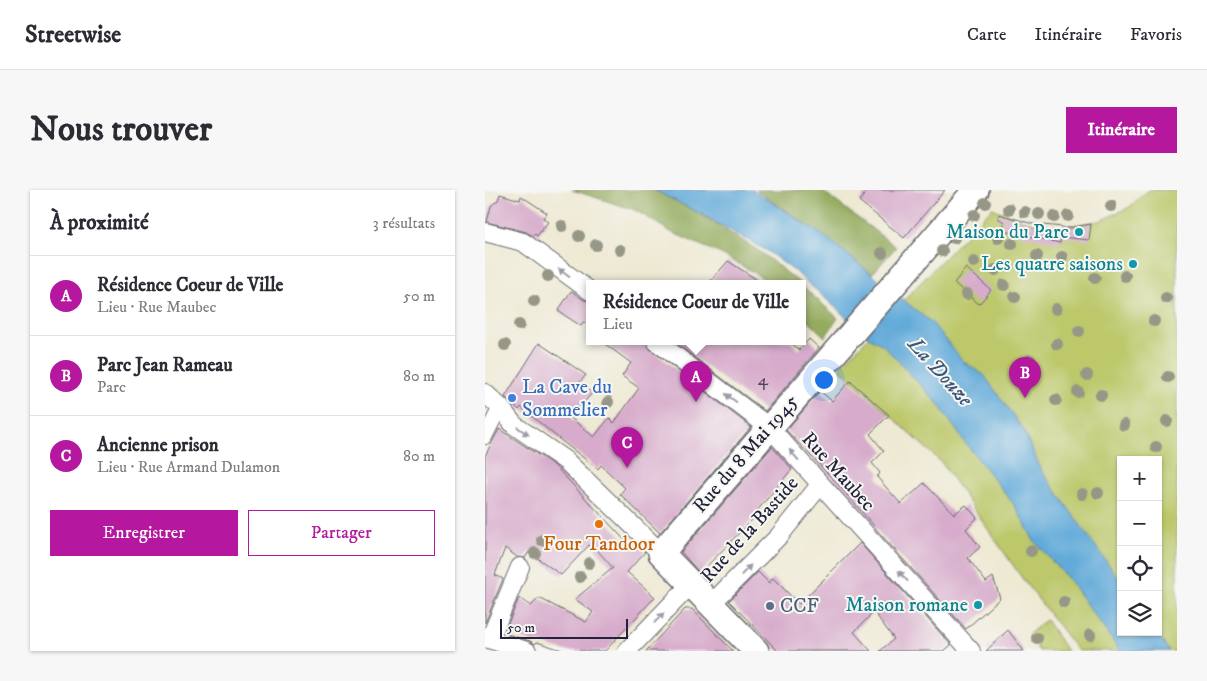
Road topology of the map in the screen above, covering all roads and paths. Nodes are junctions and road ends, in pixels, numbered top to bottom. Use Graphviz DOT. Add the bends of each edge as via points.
graph roads {
  1 [pos="976,190"];
  2 [pos="485,232"];
  3 [pos="586,289"];
  4 [pos="661,345"];
  5 [pos="485,393"];
  6 [pos="500,407"];
  7 [pos="770,428"];
  8 [pos="485,437"];
  9 [pos="820,485"];
  10 [pos="661,553"];
  11 [pos="520,567"];
  12 [pos="691,584"];
  13 [pos="711,604"];
  14 [pos="487,638"];
  15 [pos="527,651"];
  16 [pos="627,651"];
  17 [pos="756,651"];
  18 [pos="971,651"];
  1 -- 7 [label="main road, Rue du 8 Mai 1945"];
  3 -- 2 [label="street, one-way" via="523,242"];
  7 -- 4 [label="street, Rue Maubec, one-way"];
  5 -- 6 [label="street"];
  6 -- 8 [label="street"];
  6 -- 10 [label="street, one-way" via="515,425 566,461"];
  9 -- 7 [label="street, Rue Maubec, one-way"];
  7 -- 10 [label="main road, Rue du 8 Mai 1945"];
  13 -- 9 [label="street, Rue de la Bastide, one-way" via="779,536"];
  18 -- 9 [label="street, Rue Maubec, one-way"];
  10 -- 12 [label="main road"];
  11 -- 14 [label="street"];
  12 -- 13 [label="main road"];
  16 -- 12 [label="street, one-way"];
  13 -- 17 [label="main road"];
  14 -- 15 [label="street"];
}
